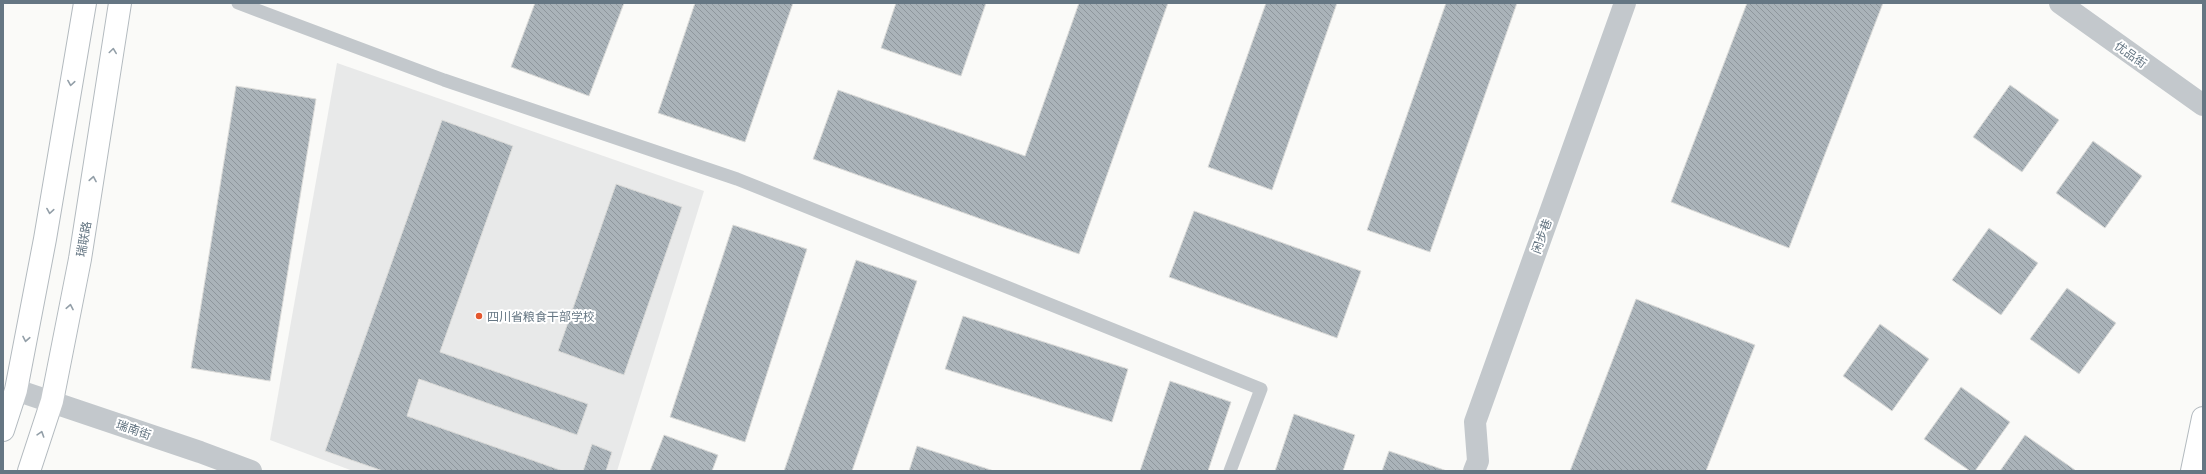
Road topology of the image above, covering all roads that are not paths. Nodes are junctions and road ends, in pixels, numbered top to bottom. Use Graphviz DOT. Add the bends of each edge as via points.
graph roads {
  1 [pos="85,3"];
  2 [pos="120,3"];
  3 [pos="238,3"];
  4 [pos="1625,3"];
  5 [pos="2060,3"];
  6 [pos="2203,105"];
  7 [pos="16,390"];
  8 [pos="52,402"];
  9 [pos="2203,418"];
  10 [pos="3,430"];
  11 [pos="29,471"];
  12 [pos="251,471"];
  13 [pos="1230,471"];
  14 [pos="1474,471"];
  15 [pos="2192,471"];
  1 -- 7 [label="main road, one-way" via="45,240"];
  8 -- 2 [label="main road, 瑞联路, one-way" via="82,244"];
  3 -- 13 [label="lane" via="444,80 737,179 1261,389"];
  4 -- 14 [label="street, 闲步巷" via="1475,422 1478,461"];
  5 -- 6 [label="street, 优品街"];
  7 -- 8 [label="street, 瑞南街"];
  7 -- 10 [label="main road"];
  11 -- 8 [label="main road, 瑞联路, one-way"];
  8 -- 12 [label="street, 瑞南街"];
  9 -- 15 [label="main road"];
}
